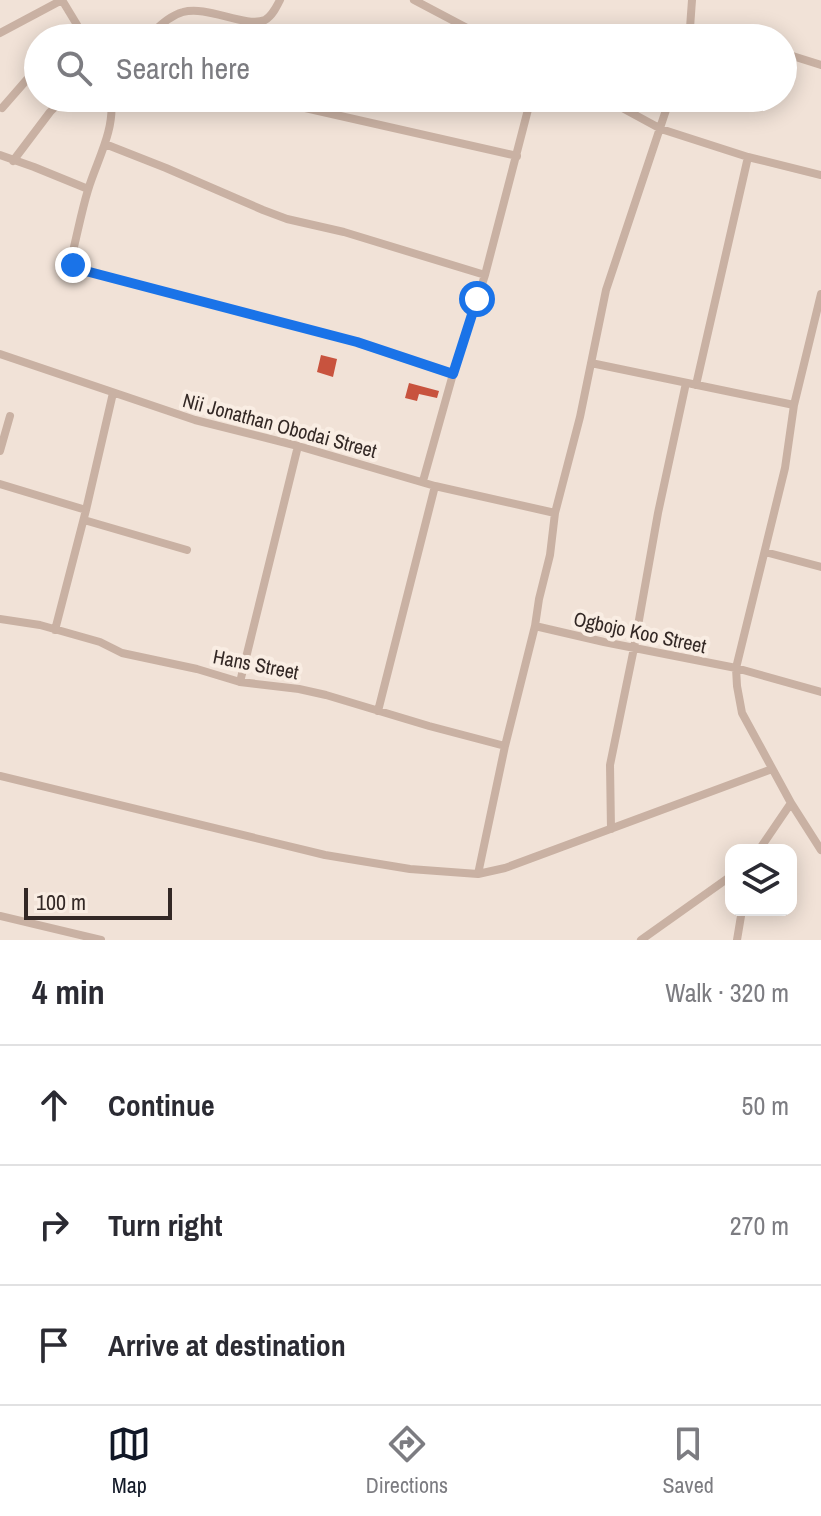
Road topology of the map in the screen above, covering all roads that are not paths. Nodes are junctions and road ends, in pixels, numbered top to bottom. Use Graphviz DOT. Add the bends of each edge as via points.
graph roads {
  1 [pos="202,0"];
  2 [pos="280,0"];
  3 [pos="414,0"];
  4 [pos="692,0"];
  5 [pos="64,1"];
  6 [pos="207,11"];
  7 [pos="77,24"];
  8 [pos="163,24"];
  9 [pos="459,24"];
  10 [pos="689,24"];
  11 [pos="0,33"];
  12 [pos="797,57"];
  13 [pos="821,65"];
  14 [pos="24,83"];
  15 [pos="2,108"];
  16 [pos="50,112"];
  17 [pos="111,112"];
  18 [pos="323,112"];
  19 [pos="528,112"];
  20 [pos="630,112"];
  21 [pos="666,112"];
  22 [pos="661,129"];
  23 [pos="105,144"];
  24 [pos="0,155"];
  25 [pos="517,156"];
  26 [pos="748,157"];
  27 [pos="13,161"];
  28 [pos="821,175"];
  29 [pos="88,189"];
  30 [pos="485,275"];
  31 [pos="821,294"];
  32 [pos="0,354"];
  33 [pos="591,363"];
  34 [pos="453,374"];
  35 [pos="691,384"];
  36 [pos="113,393"];
  37 [pos="794,405"];
  38 [pos="10,416"];
  39 [pos="298,446"];
  40 [pos="0,451"];
  41 [pos="423,481"];
  42 [pos="0,484"];
  43 [pos="435,486"];
  44 [pos="86,510"];
  45 [pos="555,513"];
  46 [pos="84,520"];
  47 [pos="187,550"];
  48 [pos="765,552"];
  49 [pos="821,567"];
  50 [pos="0,619"];
  51 [pos="535,626"];
  52 [pos="55,630"];
  53 [pos="634,648"];
  54 [pos="736,668"];
  55 [pos="240,682"];
  56 [pos="821,692"];
  57 [pos="378,711"];
  58 [pos="505,746"];
  59 [pos="772,769"];
  60 [pos="0,776"];
  61 [pos="791,803"];
  62 [pos="611,829"];
  63 [pos="763,844"];
  64 [pos="821,850"];
  65 [pos="478,874"];
  66 [pos="725,880"];
  67 [pos="0,916"];
  68 [pos="741,916"];
  69 [pos="101,940"];
  70 [pos="641,940"];
  71 [pos="737,940"];
  1 -- 6 [label="street"];
  2 -- 6 [label="street" via="267,19 255,22"];
  3 -- 9 [label="street"];
  4 -- 10 [label="street"];
  5 -- 7 [label="street"];
  5 -- 11 [label="street"];
  6 -- 8 [label="street" via="186,11"];
  12 -- 13 [label="street"];
  14 -- 15 [label="street"];
  16 -- 27 [label="street"];
  17 -- 23 [label="street"];
  18 -- 25 [label="street"];
  19 -- 25 [label="street"];
  20 -- 22 [label="street"];
  21 -- 22 [label="street"];
  22 -- 26 [label="street"];
  22 -- 33 [label="street" via="610,279"];
  23 -- 29 [label="street"];
  23 -- 30 [label="street" via="275,215"];
  24 -- 27 [label="street"];
  25 -- 30 [label="street"];
  26 -- 28 [label="street"];
  26 -- 35 [label="street"];
  27 -- 29 [label="street"];
  29 -- 34 [label="street" via="71,259 78,269 357,342"];
  30 -- 34 [label="street"];
  31 -- 37 [label="street"];
  32 -- 36 [label="street, Nii Jonathan Obodai Street"];
  33 -- 35 [label="street"];
  33 -- 45 [label="street"];
  34 -- 41 [label="street"];
  35 -- 37 [label="street"];
  35 -- 53 [label="street" via="658,513"];
  36 -- 39 [label="street, Nii Jonathan Obodai Street"];
  36 -- 44 [label="street"];
  37 -- 48 [label="street"];
  38 -- 40 [label="street"];
  39 -- 41 [label="street, Nii Jonathan Obodai Street"];
  39 -- 55 [label="street"];
  41 -- 43 [label="street, Nii Jonathan Obodai Street"];
  42 -- 44 [label="street"];
  43 -- 45 [label="street, Nii Jonathan Obodai Street"];
  43 -- 57 [label="street"];
  44 -- 46 [label="street"];
  45 -- 51 [label="street"];
  46 -- 47 [label="street"];
  46 -- 52 [label="street"];
  48 -- 49 [label="street"];
  48 -- 54 [label="street"];
  50 -- 52 [label="street, Hans Street"];
  51 -- 53 [label="street, Ogbojo Koo Street"];
  51 -- 58 [label="street"];
  52 -- 55 [label="street, Hans Street" via="122,653"];
  53 -- 54 [label="street, Ogbojo Koo Street"];
  53 -- 62 [label="street" via="610,765"];
  54 -- 56 [label="street, Ogbojo Koo Street"];
  54 -- 59 [label="street" via="742,713"];
  55 -- 57 [label="street, Hans Street" via="299,689"];
  57 -- 58 [label="street, Hans Street"];
  58 -- 65 [label="street"];
  59 -- 61 [label="street"];
  59 -- 62 [label="street"];
  60 -- 65 [label="street" via="325,855"];
  61 -- 63 [label="street"];
  61 -- 64 [label="street"];
  62 -- 65 [label="street"];
  66 -- 70 [label="street"];
  67 -- 69 [label="street"];
  68 -- 71 [label="street"];
}
